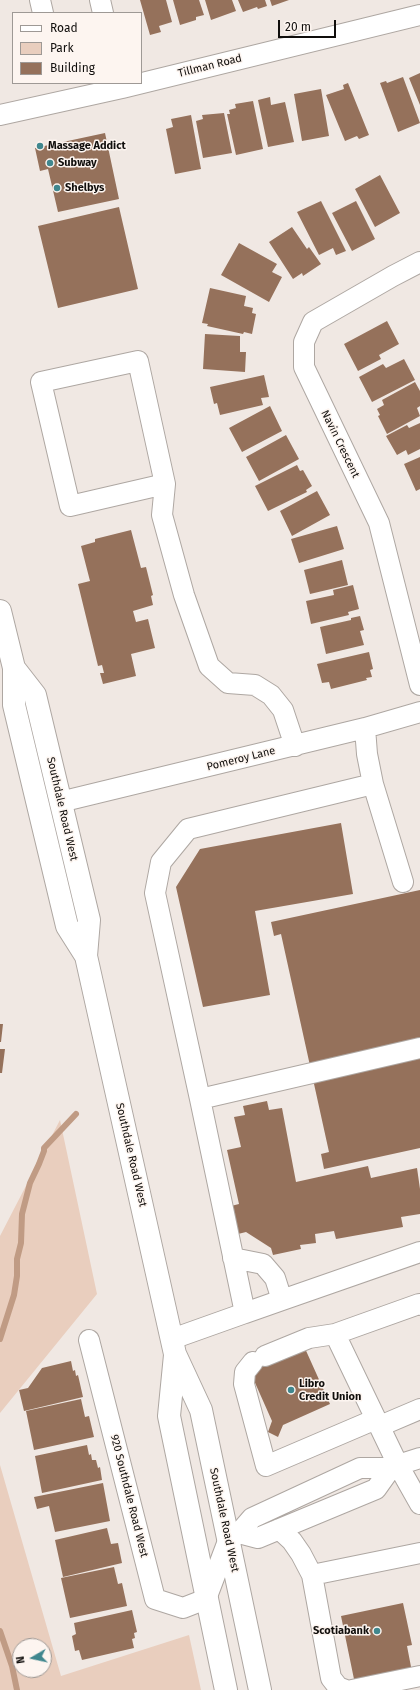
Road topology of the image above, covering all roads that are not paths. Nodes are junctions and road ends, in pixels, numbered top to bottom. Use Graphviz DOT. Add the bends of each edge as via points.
graph roads {
  1 [pos="40,0"];
  2 [pos="100,0"];
  3 [pos="43,12"];
  4 [pos="103,12"];
  5 [pos="420,15"];
  6 [pos="142,81"];
  7 [pos="121,86"];
  8 [pos="0,115"];
  9 [pos="420,262"];
  10 [pos="165,484"];
  11 [pos="0,611"];
  12 [pos="14,668"];
  13 [pos="420,685"];
  14 [pos="420,712"];
  15 [pos="365,728"];
  16 [pos="295,746"];
  17 [pos="373,784"];
  18 [pos="60,802"];
  19 [pos="403,882"];
  20 [pos="86,956"];
  21 [pos="420,1048"];
  22 [pos="200,1099"];
  23 [pos="420,1252"];
  24 [pos="233,1258"];
  25 [pos="282,1300"];
  26 [pos="420,1305"];
  27 [pos="245,1313"];
  28 [pos="335,1334"];
  29 [pos="89,1340"];
  30 [pos="174,1346"];
  31 [pos="420,1409"];
  32 [pos="378,1422"];
  33 [pos="420,1458"];
  34 [pos="394,1466"];
  35 [pos="420,1504"];
  36 [pos="278,1529"];
  37 [pos="234,1537"];
  38 [pos="420,1553"];
  39 [pos="312,1575"];
  40 [pos="206,1599"];
  41 [pos="420,1676"];
  42 [pos="338,1684"];
  43 [pos="226,1690"];
  44 [pos="260,1690"];
  45 [pos="352,1690"];
  1 -- 3 [label="street"];
  2 -- 4 [label="street"];
  5 -- 6 [label="street, Tillman Road"];
  7 -- 8 [label="street, Tillman Road"];
  9 -- 13 [label="street, Navin Crescent" via="313,322 304,342 304,367 378,523"];
  10 -- 10 [label="street" via="138,361 40,382 70,506"];
  10 -- 16 [label="street" via="162,515 184,594 209,666 228,683 255,685 271,695 283,710"];
  11 -- 12 [label="main road, Southdale Road West"];
  12 -- 18 [label="main road, Southdale Road West" via="34,695"];
  12 -- 20 [label="main road, Southdale Road West" via="14,705 67,926"];
  14 -- 15 [label="street, Pomeroy Lane"];
  15 -- 16 [label="street, Pomeroy Lane"];
  15 -- 17 [label="street"];
  16 -- 18 [label="street, Pomeroy Lane"];
  17 -- 19 [label="street"];
  17 -- 22 [label="street" via="188,829 161,862 155,893"];
  18 -- 20 [label="main road, Southdale Road West" via="89,920"];
  20 -- 30 [label="main road, Southdale Road West"];
  21 -- 22 [label="street"];
  22 -- 24 [label="street"];
  23 -- 25 [label="street"];
  24 -- 25 [label="street" via="263,1264 275,1278"];
  24 -- 27 [label="street"];
  25 -- 27 [label="street"];
  26 -- 28 [label="street"];
  27 -- 30 [label="street"];
  28 -- 32 [label="street"];
  28 -- 32 [label="street" via="308,1338 259,1359 245,1372 244,1384 266,1466"];
  29 -- 40 [label="street, 920 Southdale Road West" via="155,1599 184,1608"];
  30 -- 37 [label="main road, Southdale Road West" via="201,1410"];
  30 -- 40 [label="main road, Southdale Road West" via="169,1416"];
  31 -- 32 [label="street"];
  32 -- 34 [label="street"];
  33 -- 34 [label="street"];
  34 -- 35 [label="street"];
  34 -- 36 [label="street" via="376,1489"];
  34 -- 37 [label="street" via="360,1468 252,1518"];
  36 -- 37 [label="street" via="258,1538"];
  36 -- 39 [label="street" via="292,1540"];
  37 -- 40 [label="street"];
  37 -- 44 [label="main road, Southdale Road West"];
  38 -- 39 [label="street"];
  39 -- 42 [label="street"];
  40 -- 43 [label="main road, Southdale Road West"];
  41 -- 45 [label="street"];
}
